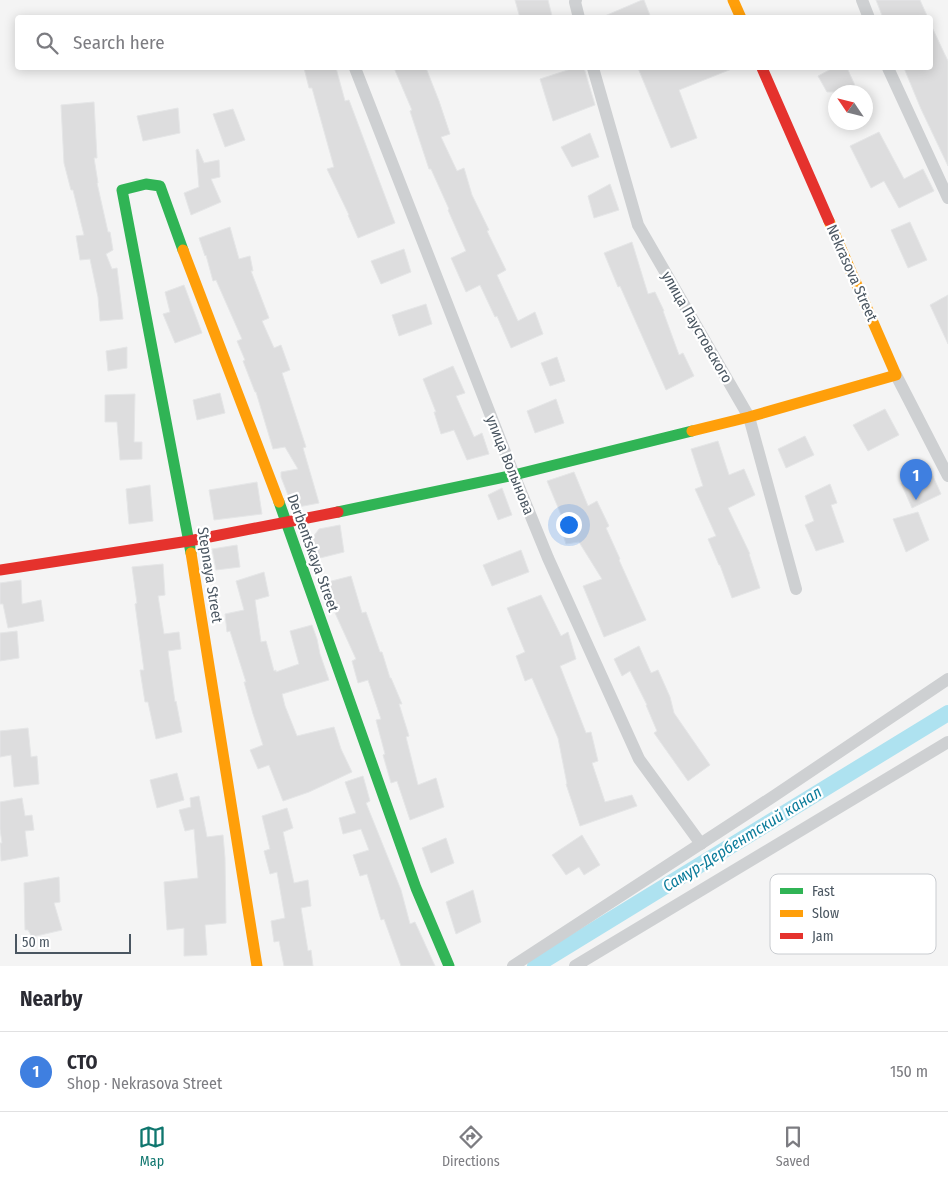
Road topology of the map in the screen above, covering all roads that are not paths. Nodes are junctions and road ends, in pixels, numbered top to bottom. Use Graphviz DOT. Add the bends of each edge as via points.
graph roads {
  1 [pos="576,0"];
  2 [pos="733,0"];
  3 [pos="862,0"];
  4 [pos="578,15"];
  5 [pos="740,15"];
  6 [pos="868,15"];
  7 [pos="356,70"];
  8 [pos="594,70"];
  9 [pos="763,70"];
  10 [pos="889,70"];
  11 [pos="122,190"];
  12 [pos="948,198"];
  13 [pos="896,375"];
  14 [pos="749,417"];
  15 [pos="514,475"];
  16 [pos="948,476"];
  17 [pos="287,522"];
  18 [pos="189,541"];
  19 [pos="0,570"];
  20 [pos="796,589"];
  21 [pos="948,679"];
  22 [pos="948,742"];
  23 [pos="701,844"];
  24 [pos="257,966"];
  25 [pos="450,966"];
  26 [pos="513,966"];
  27 [pos="575,966"];
  1 -- 4 [label="street"];
  2 -- 5 [label="street"];
  3 -- 6 [label="street"];
  7 -- 15 [label="street, улица Волынова"];
  8 -- 14 [label="street, улица Паустовского" via="638,225"];
  9 -- 13 [label="street, Nekrasova Street"];
  10 -- 12 [label="street"];
  11 -- 17 [label="street, Derbentskaya Street" via="146,184 160,186"];
  11 -- 18 [label="street, Stepnaya Street"];
  13 -- 14 [label="street"];
  13 -- 16 [label="street, Nekrasova Street"];
  14 -- 15 [label="street"];
  14 -- 20 [label="street, улица Паустовского"];
  15 -- 17 [label="street"];
  15 -- 23 [label="street, улица Волынова" via="639,759"];
  17 -- 18 [label="street"];
  17 -- 25 [label="street, Derbentskaya Street" via="416,888"];
  18 -- 19 [label="street"];
  18 -- 24 [label="street, Stepnaya Street"];
  21 -- 23 [label="street"];
  22 -- 27 [label="street"];
  23 -- 26 [label="street"];
}
